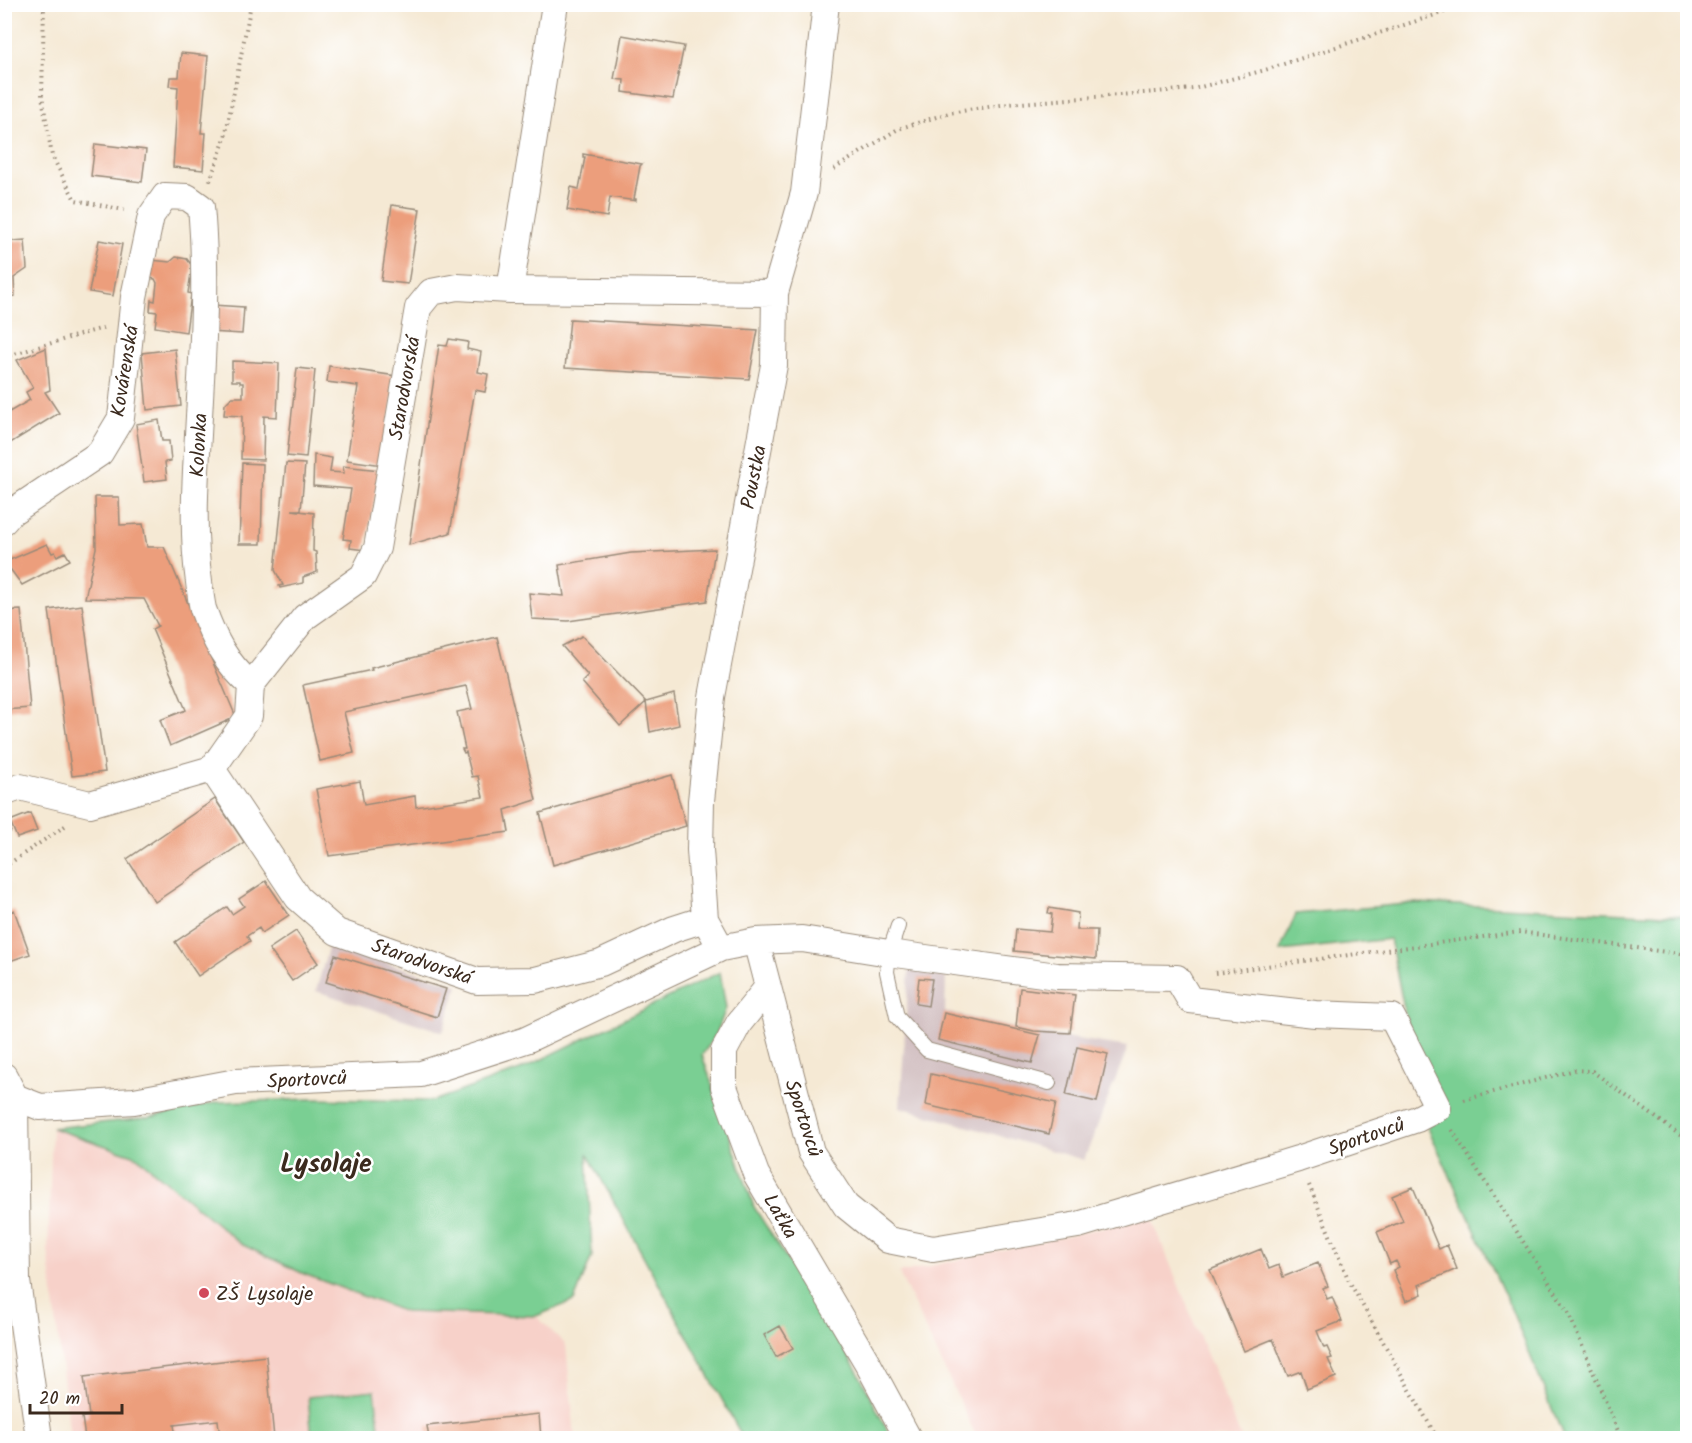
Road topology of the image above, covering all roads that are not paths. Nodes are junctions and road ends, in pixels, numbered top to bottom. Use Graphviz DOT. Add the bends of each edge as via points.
graph roads {
  1 [pos="555,4"];
  2 [pos="826,4"];
  3 [pos="194,202"];
  4 [pos="510,290"];
  5 [pos="775,293"];
  6 [pos="4,521"];
  7 [pos="251,685"];
  8 [pos="212,769"];
  9 [pos="4,793"];
  10 [pos="705,920"];
  11 [pos="898,926"];
  12 [pos="756,941"];
  13 [pos="721,948"];
  14 [pos="889,953"];
  15 [pos="768,987"];
  16 [pos="1049,1083"];
  17 [pos="10,1086"];
  18 [pos="39,1438"];
  19 [pos="908,1438"];
  1 -- 4 [label="street"];
  2 -- 5 [label="street, Poustka" via="804,193"];
  3 -- 6 [label="street, Kovárenská" via="165,196 151,216 134,297 121,418 100,453"];
  3 -- 7 [label="street, Kolonka" via="205,262 195,556 203,607 219,647 234,670"];
  4 -- 5 [label="street, Starodvorská"];
  4 -- 7 [label="street, Starodvorská" via="448,288 431,292 418,308 377,548 363,576 305,617"];
  5 -- 10 [label="street, Poustka" via="774,365 712,697 700,801"];
  7 -- 8 [label="street" via="249,716"];
  8 -- 9 [label="street" via="90,804 20,787"];
  8 -- 10 [label="street, Starodvorská" via="298,898 337,932 477,981 535,980 601,963 674,929"];
  10 -- 13 [label="street, Poustka"];
  11 -- 14 [label="lane"];
  12 -- 13 [label="street, Sportovců"];
  12 -- 14 [label="street, Sportovců" via="802,939"];
  12 -- 15 [label="street, Sportovců"];
  13 -- 17 [label="street, Sportovců" via="526,1040 422,1074 236,1082 134,1101 40,1107"];
  14 -- 15 [label="street, Sportovců" via="1057,976 1177,978 1190,1000 1315,1014 1392,1017 1438,1108 1417,1119 1298,1159 1078,1225 933,1249 888,1240 846,1206 811,1152"];
  14 -- 16 [label="lane" via="887,972 897,1017 927,1050"];
  15 -- 19 [label="street, Laťka" via="739,1023 724,1051 724,1087 756,1174"];
  17 -- 18 [label="street" via="17,1281"];
}
